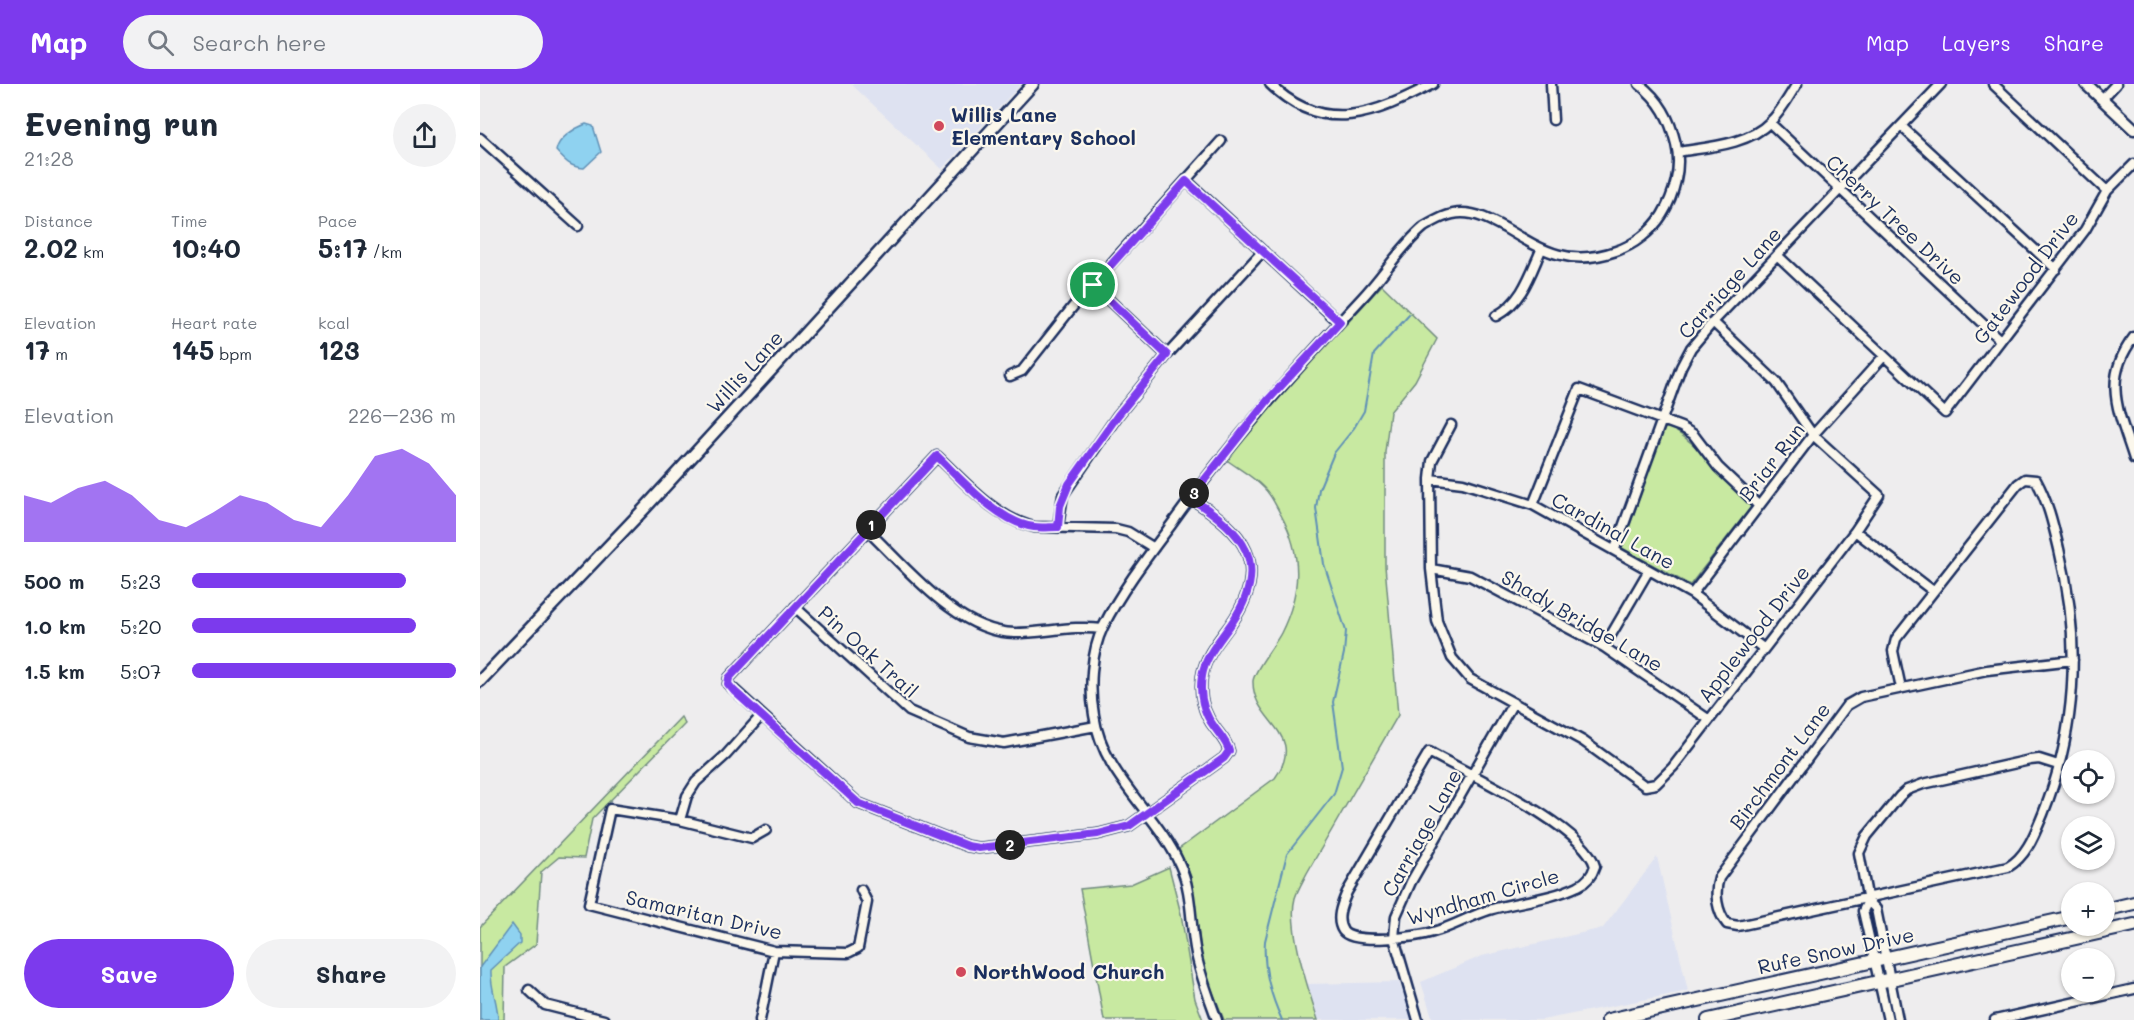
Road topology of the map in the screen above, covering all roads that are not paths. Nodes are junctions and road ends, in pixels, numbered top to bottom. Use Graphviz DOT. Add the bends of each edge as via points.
graph roads {
  1 [pos="1033,84"];
  2 [pos="1270,84"];
  3 [pos="1433,84"];
  4 [pos="1551,84"];
  5 [pos="1639,84"];
  6 [pos="1797,84"];
  7 [pos="1941,84"];
  8 [pos="1993,84"];
  9 [pos="2086,84"];
  10 [pos="2116,84"];
  11 [pos="2102,99"];
  12 [pos="1553,120"];
  13 [pos="1770,123"];
  14 [pos="1901,126"];
  15 [pos="2134,129"];
  16 [pos="480,138"];
  17 [pos="1221,141"];
  18 [pos="1678,152"];
  19 [pos="2134,164"];
  20 [pos="1186,181"];
  21 [pos="1838,190"];
  22 [pos="2107,191"];
  23 [pos="578,226"];
  24 [pos="1541,250"];
  25 [pos="1263,251"];
  26 [pos="1777,255"];
  27 [pos="2056,269"];
  28 [pos="1093,285"];
  29 [pos="1496,316"];
  30 [pos="1340,322"];
  31 [pos="1713,322"];
  32 [pos="2134,337"];
  33 [pos="2000,340"];
  34 [pos="1167,355"];
  35 [pos="1884,356"];
  36 [pos="1010,376"];
  37 [pos="1662,420"];
  38 [pos="1451,425"];
  39 [pos="1813,435"];
  40 [pos="2134,459"];
  41 [pos="1430,479"];
  42 [pos="1190,498"];
  43 [pos="1533,505"];
  44 [pos="1758,505"];
  45 [pos="1058,527"];
  46 [pos="867,530"];
  47 [pos="1855,531"];
  48 [pos="1154,548"];
  49 [pos="1615,549"];
  50 [pos="1431,569"];
  51 [pos="1649,570"];
  52 [pos="1933,591"];
  53 [pos="1692,594"];
  54 [pos="795,607"];
  55 [pos="1102,629"];
  56 [pos="1604,647"];
  57 [pos="1763,648"];
  58 [pos="2073,660"];
  59 [pos="480,681"];
  60 [pos="1901,688"];
  61 [pos="1513,704"];
  62 [pos="761,716"];
  63 [pos="1708,719"];
  64 [pos="1096,726"];
  65 [pos="2058,765"];
  66 [pos="1472,776"];
  67 [pos="1146,814"];
  68 [pos="680,820"];
  69 [pos="766,830"];
  70 [pos="861,890"];
  71 [pos="1868,899"];
  72 [pos="2134,903"];
  73 [pos="2115,907"];
  74 [pos="2061,920"];
  75 [pos="2134,925"];
  76 [pos="1394,938"];
  77 [pos="774,951"];
  78 [pos="1881,961"];
  79 [pos="1885,982"];
  80 [pos="2134,989"];
  81 [pos="529,990"];
  82 [pos="1631,1018"];
  83 [pos="604,1020"];
  84 [pos="760,1020"];
  85 [pos="1217,1020"];
  86 [pos="1418,1020"];
  87 [pos="1608,1020"];
  88 [pos="1708,1020"];
  89 [pos="1888,1020"];
  90 [pos="1898,1020"];
  91 [pos="1995,1020"];
  1 -- 59 [label="street, Willis Lane" via="640,513"];
  2 -- 3 [label="street" via="1302,107 1331,115 1387,108"];
  4 -- 12 [label="street"];
  5 -- 18 [label="street" via="1664,110 1672,124"];
  6 -- 13 [label="street"];
  7 -- 14 [label="street, Carriage Lane"];
  8 -- 22 [label="street"];
  9 -- 11 [label="street"];
  10 -- 11 [label="street"];
  11 -- 15 [label="street"];
  13 -- 18 [label="street" via="1737,140"];
  13 -- 21 [label="street, Cherry Tree Drive"];
  14 -- 21 [label="street, Carriage Lane"];
  14 -- 27 [label="street"];
  16 -- 23 [label="street"];
  17 -- 20 [label="street"];
  18 -- 24 [label="street" via="1676,182 1669,203 1647,232 1628,247 1599,257 1579,258"];
  19 -- 22 [label="street, Gatewood Drive"];
  20 -- 25 [label="street"];
  20 -- 28 [label="street"];
  21 -- 26 [label="street, Carriage Lane"];
  21 -- 33 [label="street, Cherry Tree Drive"];
  22 -- 27 [label="street, Gatewood Drive"];
  24 -- 29 [label="street" via="1526,286 1509,309"];
  24 -- 30 [label="street" via="1486,218 1462,213 1442,217 1415,234"];
  25 -- 30 [label="street"];
  25 -- 34 [label="street"];
  26 -- 31 [label="street, Carriage Lane"];
  26 -- 35 [label="street"];
  27 -- 33 [label="street, Gatewood Drive"];
  28 -- 34 [label="street"];
  28 -- 36 [label="street" via="1022,371"];
  30 -- 42 [label="street" via="1268,400"];
  31 -- 37 [label="street, Carriage Lane" via="1681,367"];
  31 -- 39 [label="street" via="1776,382"];
  32 -- 40 [label="street" via="2122,352 2115,372 2115,395"];
  33 -- 35 [label="street, Gatewood Drive" via="1945,412"];
  34 -- 45 [label="street" via="1069,484 1060,506"];
  35 -- 39 [label="street, Briar Run"];
  37 -- 43 [label="street" via="1579,389"];
  37 -- 44 [label="street" via="1693,434 1718,467"];
  37 -- 49 [label="street, Carriage Lane"];
  38 -- 41 [label="street" via="1432,461"];
  39 -- 44 [label="street, Briar Run"];
  39 -- 47 [label="street, Applewood Drive" via="1879,495"];
  41 -- 43 [label="street, Cardinal Lane" via="1463,483"];
  41 -- 50 [label="street"];
  42 -- 48 [label="street"];
  42 -- 67 [label="street" via="1233,530 1249,560 1248,595 1212,651 1202,676 1204,708 1229,751"];
  43 -- 49 [label="street, Cardinal Lane"];
  44 -- 53 [label="street, Briar Run"];
  45 -- 46 [label="street" via="1034,528 1010,518 937,456"];
  45 -- 48 [label="street" via="1116,529"];
  46 -- 54 [label="street"];
  46 -- 55 [label="street" via="962,618 991,631"];
  47 -- 52 [label="street"];
  47 -- 57 [label="street, Applewood Drive"];
  48 -- 55 [label="street"];
  49 -- 51 [label="street, Cardinal Lane"];
  50 -- 56 [label="street, Shady Bridge Lane" via="1470,576"];
  50 -- 61 [label="street" via="1437,621 1446,647 1470,679"];
  51 -- 53 [label="street, Cardinal Lane"];
  51 -- 56 [label="street"];
  52 -- 58 [label="street" via="2018,484 2025,479 2036,480 2049,508 2072,611"];
  52 -- 60 [label="street" via="1893,646"];
  53 -- 57 [label="street, Cardinal Lane"];
  54 -- 62 [label="street" via="728,682"];
  54 -- 64 [label="street, Pin Oak Trail" via="909,711 958,732 1004,743"];
  55 -- 64 [label="street" via="1093,676"];
  56 -- 63 [label="street, Shady Bridge Lane"];
  57 -- 63 [label="street, Applewood Drive"];
  58 -- 60 [label="street, Birchmont Lane" via="1987,670"];
  58 -- 65 [label="street" via="2071,713"];
  60 -- 71 [label="street, Birchmont Lane" via="1860,697 1846,705 1732,858 1716,886 1720,912 1727,924 1738,926"];
  61 -- 63 [label="street, Applewood Drive" via="1583,741 1635,781 1650,785 1665,777"];
  61 -- 66 [label="street, Carriage Lane"];
  62 -- 67 [label="street" via="858,803 967,846 992,848 1098,834 1129,826"];
  62 -- 68 [label="street" via="696,782"];
  64 -- 67 [label="street" via="1119,779"];
  65 -- 71 [label="street" via="2040,821 2016,862"];
  65 -- 71 [label="street" via="2030,760 1907,790 1860,846 1859,862"];
  66 -- 76 [label="street, Carriage Lane" via="1407,892 1393,927"];
  66 -- 76 [label="street" via="1429,752 1347,892 1340,909 1340,923 1347,934 1356,938"];
  66 -- 76 [label="street, Wyndham Circle" via="1550,819 1570,835 1593,859 1593,873 1584,883 1555,896 1487,911 1433,933"];
  67 -- 85 [label="street" via="1173,849 1188,882 1195,948"];
  68 -- 69 [label="street" via="752,838"];
  68 -- 77 [label="street, Samaritan Drive" via="610,809 589,903"];
  70 -- 77 [label="street, Samaritan Drive" via="867,902 858,948 848,953"];
  71 -- 78 [label="street" via="1876,909"];
  71 -- 78 [label="street" via="1863,911"];
  72 -- 73 [label="main road"];
  74 -- 78 [label="main road, Rufe Snow Drive"];
  75 -- 79 [label="main road, Rufe Snow Drive"];
  76 -- 86 [label="street, Carriage Lane"];
  77 -- 84 [label="street"];
  78 -- 79 [label="street"];
  78 -- 82 [label="main road, Rufe Snow Drive"];
  79 -- 88 [label="main road, Rufe Snow Drive"];
  79 -- 89 [label="street"];
  79 -- 90 [label="street"];
  80 -- 91 [label="street"];
  81 -- 83 [label="street" via="545,1005"];
  82 -- 87 [label="main road, Rufe Snow Drive"];
}
